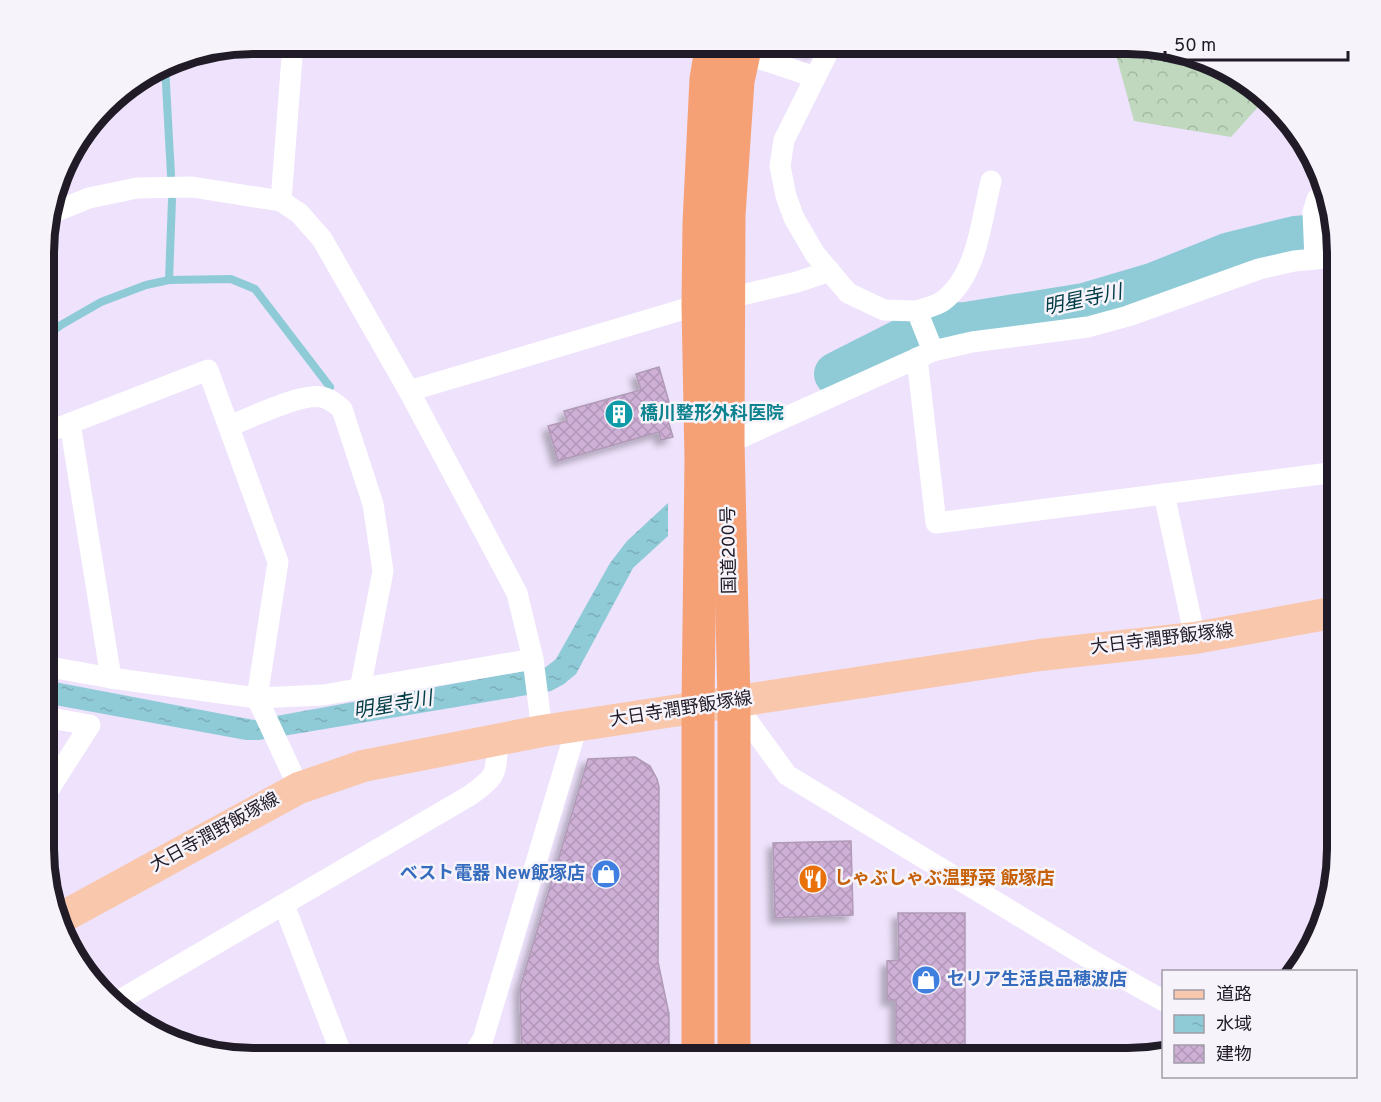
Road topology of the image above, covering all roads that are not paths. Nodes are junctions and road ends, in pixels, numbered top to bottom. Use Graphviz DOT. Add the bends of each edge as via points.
graph roads {
  1 [pos="292,54"];
  2 [pos="723,54"];
  3 [pos="731,54"];
  4 [pos="751,54"];
  5 [pos="827,54"];
  6 [pos="815,77"];
  7 [pos="990,181"];
  8 [pos="1319,197"];
  9 [pos="281,201"];
  10 [pos="59,210"];
  11 [pos="1318,216"];
  12 [pos="1315,255"];
  13 [pos="1327,256"];
  14 [pos="830,271"];
  15 [pos="729,298"];
  16 [pos="698,305"];
  17 [pos="918,316"];
  18 [pos="926,350"];
  19 [pos="409,391"];
  20 [pos="70,423"];
  21 [pos="229,426"];
  22 [pos="54,429"];
  23 [pos="715,450"];
  24 [pos="1327,473"];
  25 [pos="1164,494"];
  26 [pos="1327,614"];
  27 [pos="1195,638"];
  28 [pos="533,663"];
  29 [pos="54,668"];
  30 [pos="111,678"];
  31 [pos="360,689"];
  32 [pos="734,702"];
  33 [pos="261,704"];
  34 [pos="698,707"];
  35 [pos="541,718"];
  36 [pos="54,719"];
  37 [pos="577,726"];
  38 [pos="498,738"];
  39 [pos="54,781"];
  40 [pos="299,788"];
  41 [pos="284,905"];
  42 [pos="66,915"];
  43 [pos="122,999"];
  44 [pos="1162,1000"];
  45 [pos="340,1048"];
  46 [pos="477,1048"];
  47 [pos="698,1048"];
  48 [pos="735,1048"];
  1 -- 9 [label="street"];
  2 -- 16 [label="highway, 国道200号" via="706,79"];
  3 -- 15 [label="highway, 国道200号" via="738,81 729,215"];
  4 -- 6 [label="street"];
  5 -- 6 [label="street"];
  6 -- 14 [label="street" via="784,140 780,166 794,218"];
  7 -- 17 [label="street" via="970,262 942,302"];
  8 -- 11 [label="street"];
  9 -- 10 [label="street" via="192,187 137,188 89,198"];
  9 -- 19 [label="street" via="322,239"];
  11 -- 12 [label="street"];
  12 -- 13 [label="street"];
  12 -- 18 [label="street" via="1259,269 1088,327"];
  14 -- 15 [label="street"];
  14 -- 17 [label="street" via="848,293 884,310"];
  15 -- 23 [label="highway, 国道200号"];
  16 -- 19 [label="street"];
  16 -- 23 [label="highway, 国道200号"];
  17 -- 18 [label="street"];
  18 -- 23 [label="street"];
  18 -- 25 [label="street" via="936,523"];
  19 -- 28 [label="street" via="517,592"];
  20 -- 21 [label="street" via="208,370"];
  20 -- 22 [label="street"];
  20 -- 30 [label="street"];
  21 -- 31 [label="street" via="300,398 320,396 342,409 373,504 384,571"];
  21 -- 33 [label="street" via="278,562"];
  23 -- 32 [label="highway, 国道200号"];
  23 -- 34 [label="highway, 国道200号"];
  24 -- 25 [label="street"];
  25 -- 27 [label="street"];
  26 -- 27 [label="main road, 大日寺潤野飯塚線"];
  27 -- 32 [label="main road, 大日寺潤野飯塚線" via="1040,655"];
  28 -- 31 [label="street"];
  28 -- 35 [label="street"];
  29 -- 30 [label="street"];
  30 -- 33 [label="street"];
  31 -- 33 [label="street"];
  32 -- 34 [label="main road, 大日寺潤野飯塚線"];
  32 -- 44 [label="street" via="787,776"];
  32 -- 48 [label="highway, 国道200号"];
  33 -- 40 [label="street"];
  34 -- 37 [label="main road, 大日寺潤野飯塚線"];
  34 -- 47 [label="highway, 国道200号"];
  35 -- 37 [label="main road, 大日寺潤野飯塚線"];
  35 -- 38 [label="main road, 大日寺潤野飯塚線"];
  36 -- 39 [label="street" via="90,725"];
  37 -- 46 [label="street"];
  38 -- 40 [label="main road, 大日寺潤野飯塚線" via="363,766"];
  38 -- 41 [label="street" via="495,773 489,782"];
  40 -- 42 [label="main road, 大日寺潤野飯塚線"];
  41 -- 43 [label="street"];
  41 -- 45 [label="street"];
}
